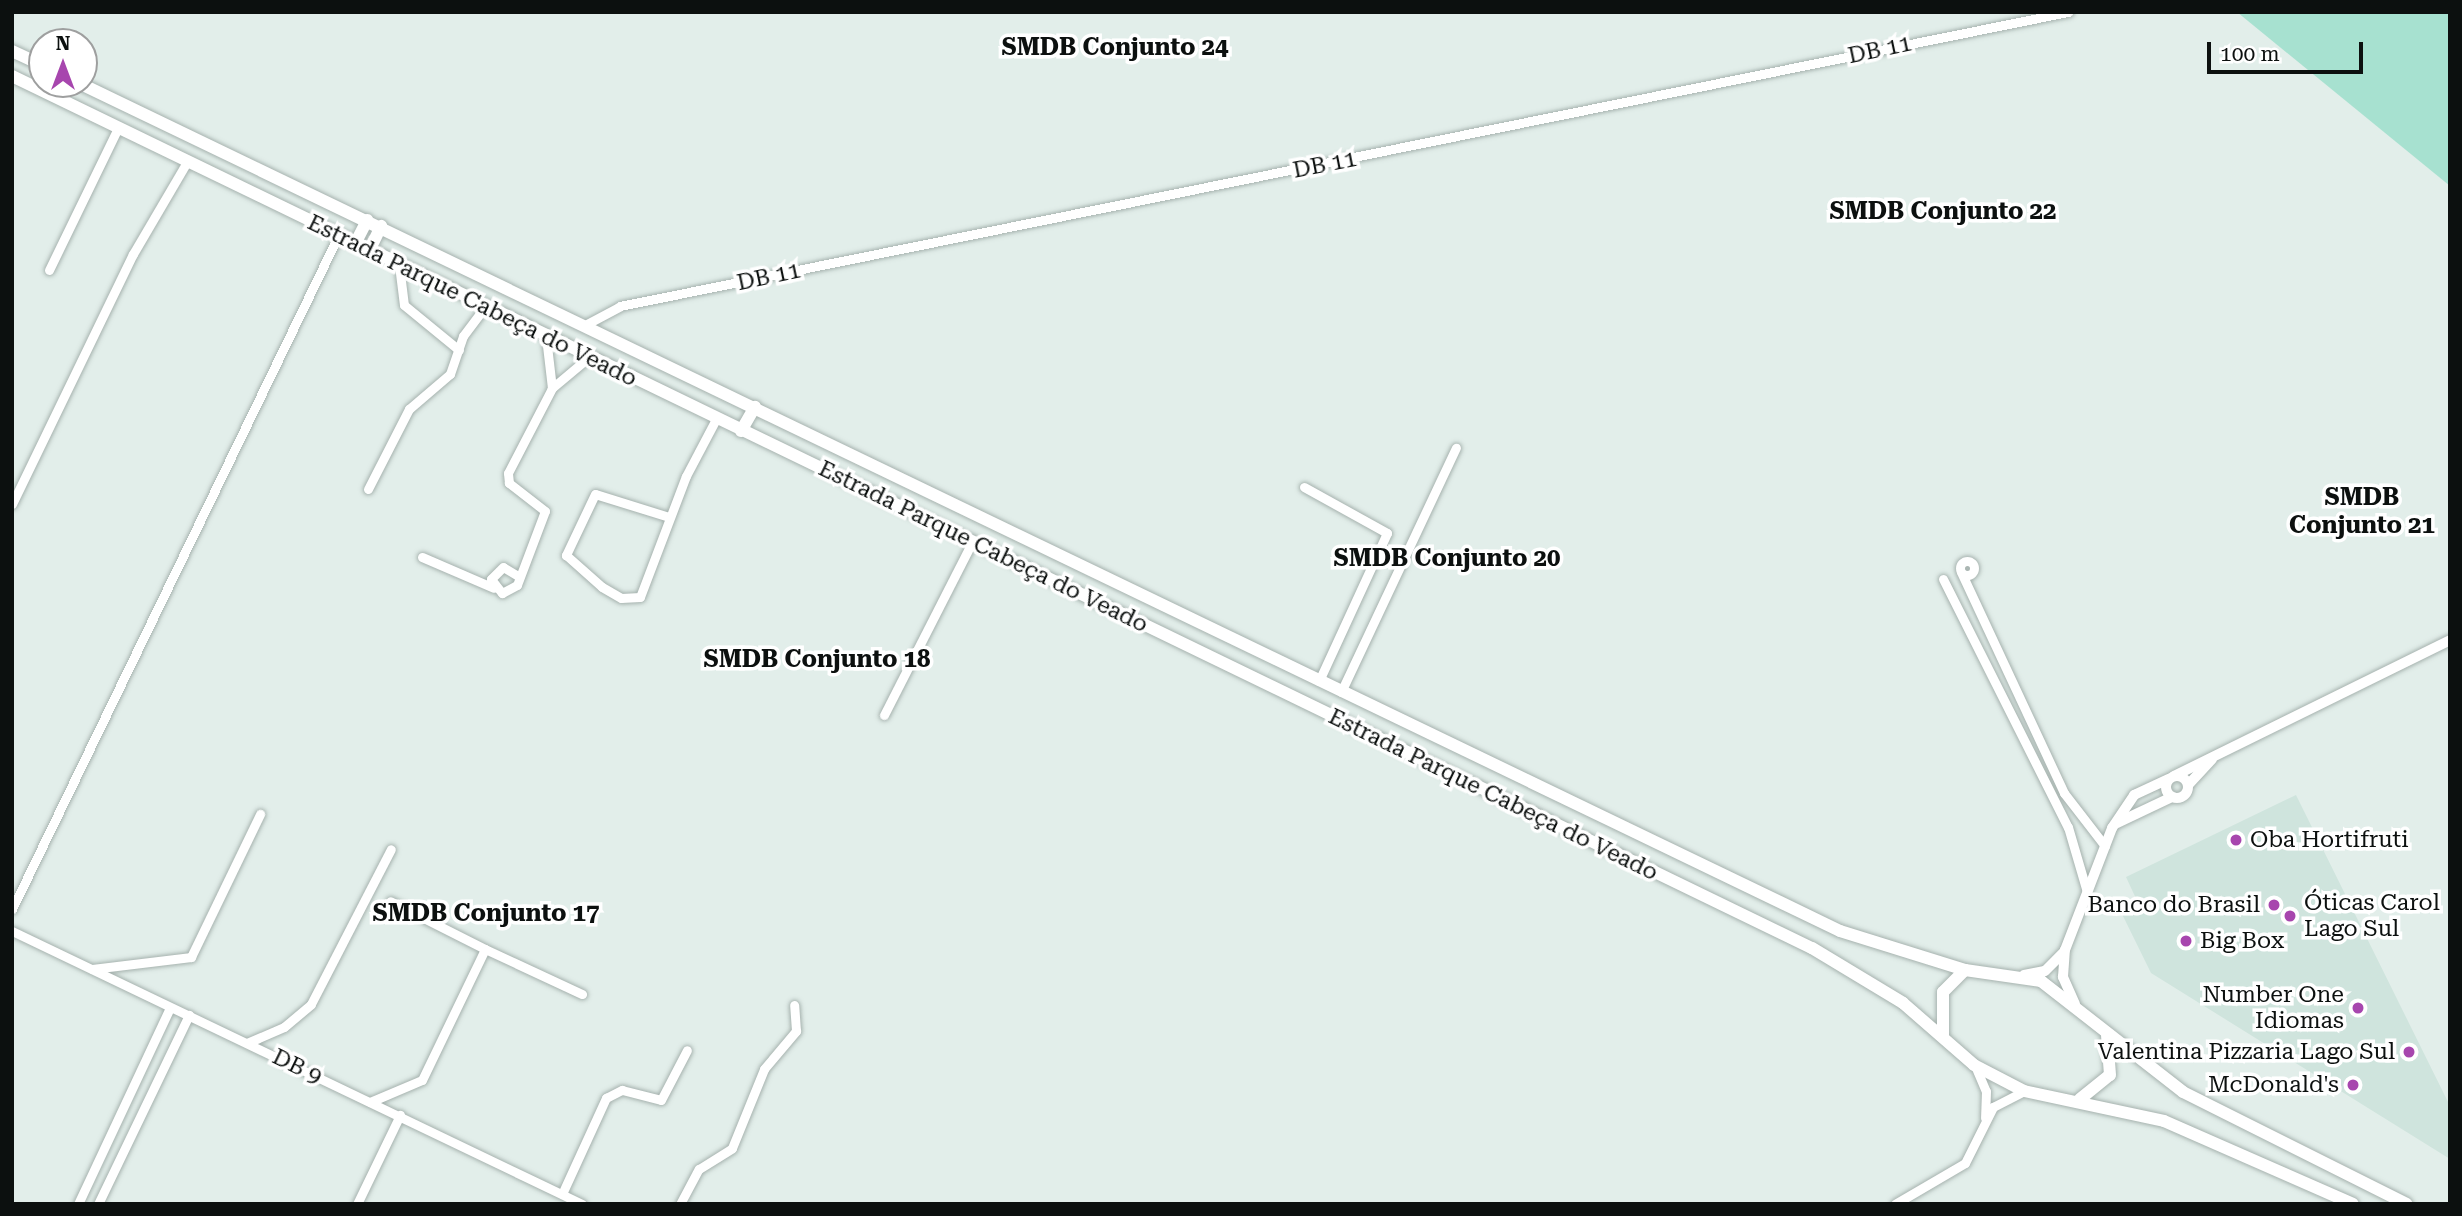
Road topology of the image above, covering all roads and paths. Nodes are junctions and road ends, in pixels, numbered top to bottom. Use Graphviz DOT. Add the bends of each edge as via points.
graph roads {
  1 [pos="2068,12"];
  2 [pos="12,51"];
  3 [pos="28,58"];
  4 [pos="12,76"];
  5 [pos="98,92"];
  6 [pos="118,128"];
  7 [pos="187,162"];
  8 [pos="367,220"];
  9 [pos="380,226"];
  10 [pos="338,236"];
  11 [pos="355,244"];
  12 [pos="369,251"];
  13 [pos="398,265"];
  14 [pos="49,270"];
  15 [pos="485,307"];
  16 [pos="585,325"];
  17 [pos="546,337"];
  18 [pos="459,350"];
  19 [pos="589,357"];
  20 [pos="552,388"];
  21 [pos="755,407"];
  22 [pos="716,419"];
  23 [pos="741,431"];
  24 [pos="1456,448"];
  25 [pos="1304,487"];
  26 [pos="368,489"];
  27 [pos="12,505"];
  28 [pos="669,517"];
  29 [pos="972,542"];
  30 [pos="422,556"];
  31 [pos="518,576"];
  32 [pos="1942,579"];
  33 [pos="494,588"];
  34 [pos="1968,590"];
  35 [pos="2450,640"];
  36 [pos="1319,681"];
  37 [pos="1341,692"];
  38 [pos="884,715"];
  39 [pos="2217,754"];
  40 [pos="2171,778"];
  41 [pos="2188,785"];
  42 [pos="2172,797"];
  43 [pos="260,814"];
  44 [pos="2112,828"];
  45 [pos="2105,846"];
  46 [pos="390,849"];
  47 [pos="2087,892"];
  48 [pos="390,901"];
  49 [pos="12,909"];
  50 [pos="12,931"];
  51 [pos="485,949"];
  52 [pos="2065,950"];
  53 [pos="92,969"];
  54 [pos="1965,970"];
  55 [pos="2024,975"];
  56 [pos="582,994"];
  57 [pos="2076,1004"];
  58 [pos="794,1005"];
  59 [pos="170,1008"];
  60 [pos="189,1015"];
  61 [pos="1943,1035"];
  62 [pos="2107,1035"];
  63 [pos="247,1043"];
  64 [pos="687,1050"];
  65 [pos="1974,1065"];
  66 [pos="2024,1091"];
  67 [pos="2080,1099"];
  68 [pos="370,1102"];
  69 [pos="400,1115"];
  70 [pos="1985,1119"];
  71 [pos="562,1194"];
  72 [pos="78,1204"];
  73 [pos="98,1204"];
  74 [pos="357,1204"];
  75 [pos="582,1204"];
  76 [pos="680,1204"];
  77 [pos="1895,1204"];
  78 [pos="2353,1204"];
  79 [pos="2407,1204"];
  1 -- 16 [label="street, DB 11" via="620,306"];
  2 -- 3 [label="main road"];
  4 -- 6 [label="main road, Estrada Parque Cabeça do Veado"];
  5 -- 8 [label="main road, Estrada Parque Cabeça do Veado"];
  6 -- 7 [label="main road, Estrada Parque Cabeça do Veado"];
  6 -- 14 [label="street"];
  7 -- 10 [label="main road, Estrada Parque Cabeça do Veado"];
  7 -- 27 [label="street" via="133,254"];
  8 -- 9 [label="main road, Estrada Parque Cabeça do Veado"];
  8 -- 11 [label="main road"];
  9 -- 12 [label="main road"];
  9 -- 16 [label="main road, Estrada Parque Cabeça do Veado"];
  10 -- 11 [label="main road, Estrada Parque Cabeça do Veado"];
  10 -- 49 [label="street"];
  11 -- 12 [label="main road, Estrada Parque Cabeça do Veado"];
  12 -- 13 [label="main road, Estrada Parque Cabeça do Veado"];
  13 -- 15 [label="main road, Estrada Parque Cabeça do Veado"];
  13 -- 18 [label="street" via="404,305"];
  15 -- 17 [label="main road, Estrada Parque Cabeça do Veado"];
  15 -- 18 [label="street"];
  16 -- 21 [label="main road, Estrada Parque Cabeça do Veado"];
  17 -- 19 [label="main road, Estrada Parque Cabeça do Veado"];
  17 -- 20 [label="street"];
  18 -- 26 [label="street" via="450,374 409,409"];
  19 -- 20 [label="street"];
  19 -- 22 [label="main road, Estrada Parque Cabeça do Veado"];
  20 -- 31 [label="street" via="508,473 513,487 545,511"];
  21 -- 23 [label="main road"];
  21 -- 36 [label="main road, Estrada Parque Cabeça do Veado"];
  22 -- 23 [label="main road, Estrada Parque Cabeça do Veado"];
  22 -- 28 [label="street"];
  23 -- 29 [label="main road, Estrada Parque Cabeça do Veado"];
  24 -- 37 [label="street"];
  25 -- 36 [label="street" via="1387,533"];
  28 -- 28 [label="street" via="644,592 635,599 602,587 566,555 595,494"];
  29 -- 38 [label="street"];
  29 -- 61 [label="main road, Estrada Parque Cabeça do Veado" via="1812,948"];
  30 -- 33 [label="street"];
  31 -- 33 [label="street" via="511,592"];
  31 -- 33 [label="street" via="503,567 491,579"];
  32 -- 47 [label="street" via="2068,827"];
  34 -- 34 [label="street" via="1961,572 1967,562 1974,569"];
  34 -- 45 [label="street" via="2064,793"];
  35 -- 39 [label="street"];
  36 -- 37 [label="main road, Estrada Parque Cabeça do Veado"];
  37 -- 54 [label="main road, Estrada Parque Cabeça do Veado" via="1840,931"];
  39 -- 40 [label="street"];
  39 -- 41 [label="street"];
  40 -- 41 [label="street"];
  40 -- 42 [label="street"];
  40 -- 44 [label="street" via="2134,795"];
  41 -- 42 [label="street" via="2184,795"];
  42 -- 44 [label="street" via="2133,811"];
  43 -- 53 [label="street" via="191,957"];
  44 -- 45 [label="street"];
  45 -- 47 [label="street"];
  46 -- 63 [label="street" via="311,1004 284,1027"];
  47 -- 52 [label="street"];
  48 -- 51 [label="street"];
  50 -- 53 [label="street, DB 9"];
  51 -- 56 [label="street"];
  51 -- 68 [label="street" via="422,1080"];
  52 -- 55 [label="street" via="2045,971"];
  52 -- 57 [label="street" via="2063,977"];
  53 -- 59 [label="street, DB 9"];
  54 -- 55 [label="main road, Estrada Parque Cabeça do Veado"];
  54 -- 61 [label="main road" via="1943,992"];
  55 -- 57 [label="main road"];
  57 -- 62 [label="main road"];
  58 -- 76 [label="street" via="796,1031 768,1062 733,1149 699,1169"];
  59 -- 60 [label="street, DB 9"];
  59 -- 72 [label="street"];
  60 -- 63 [label="street, DB 9"];
  60 -- 73 [label="street"];
  61 -- 65 [label="main road, Estrada Parque Cabeça do Veado"];
  62 -- 67 [label="main road" via="2110,1075"];
  62 -- 79 [label="main road" via="2209,1108"];
  63 -- 68 [label="street, DB 9"];
  64 -- 71 [label="street" via="661,1100 622,1090 606,1098"];
  65 -- 66 [label="main road, Estrada Parque Cabeça do Veado"];
  65 -- 70 [label="street" via="1986,1091"];
  66 -- 67 [label="main road, Estrada Parque Cabeça do Veado"];
  66 -- 70 [label="street" via="2004,1098"];
  67 -- 78 [label="main road" via="2201,1134"];
  68 -- 69 [label="street, DB 9"];
  69 -- 71 [label="street, DB 9"];
  69 -- 74 [label="street"];
  70 -- 77 [label="street" via="1965,1163"];
  71 -- 75 [label="street, DB 9"];
}
